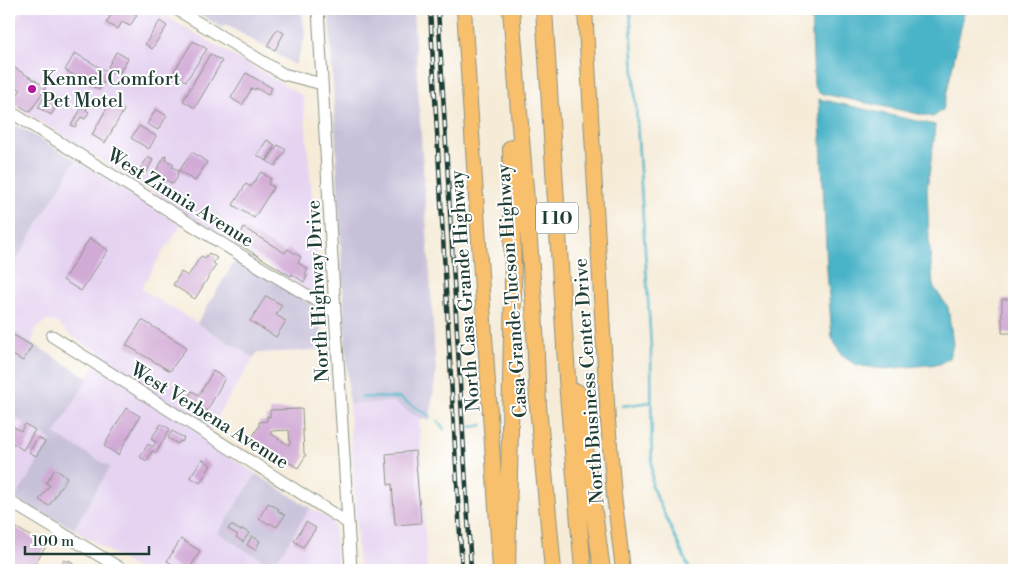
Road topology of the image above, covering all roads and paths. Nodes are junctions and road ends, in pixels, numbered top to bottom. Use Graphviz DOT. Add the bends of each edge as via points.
graph roads {
  1 [pos="176,9"];
  2 [pos="318,9"];
  3 [pos="464,9"];
  4 [pos="511,9"];
  5 [pos="544,9"];
  6 [pos="585,9"];
  7 [pos="513,46"];
  8 [pos="322,84"];
  9 [pos="9,111"];
  10 [pos="560,269"];
  11 [pos="335,312"];
  12 [pos="52,336"];
  13 [pos="9,501"];
  14 [pos="348,523"];
  15 [pos="123,570"];
  16 [pos="351,570"];
  17 [pos="500,570"];
  18 [pos="507,570"];
  19 [pos="553,570"];
  20 [pos="583,570"];
  21 [pos="602,570"];
  22 [pos="623,570"];
  1 -- 8 [label="street" via="283,74"];
  2 -- 8 [label="street, North Highway Drive"];
  3 -- 17 [label="main road, North Casa Grande Highway"];
  4 -- 7 [label="highway, Casa Grande-Tucson Highway / I 10"];
  5 -- 10 [label="highway, I 10"];
  6 -- 22 [label="main road, North Business Center Drive" via="608,421"];
  7 -- 18 [label="highway"];
  7 -- 19 [label="highway, Casa Grande-Tucson Highway / I 10"];
  8 -- 11 [label="street, North Highway Drive"];
  9 -- 11 [label="street, West Zinnia Avenue"];
  10 -- 20 [label="highway, I 10"];
  10 -- 21 [label="highway"];
  11 -- 14 [label="street, North Highway Drive"];
  12 -- 14 [label="street, West Verbena Avenue"];
  13 -- 15 [label="street"];
  14 -- 16 [label="street, North Highway Drive"];
}
